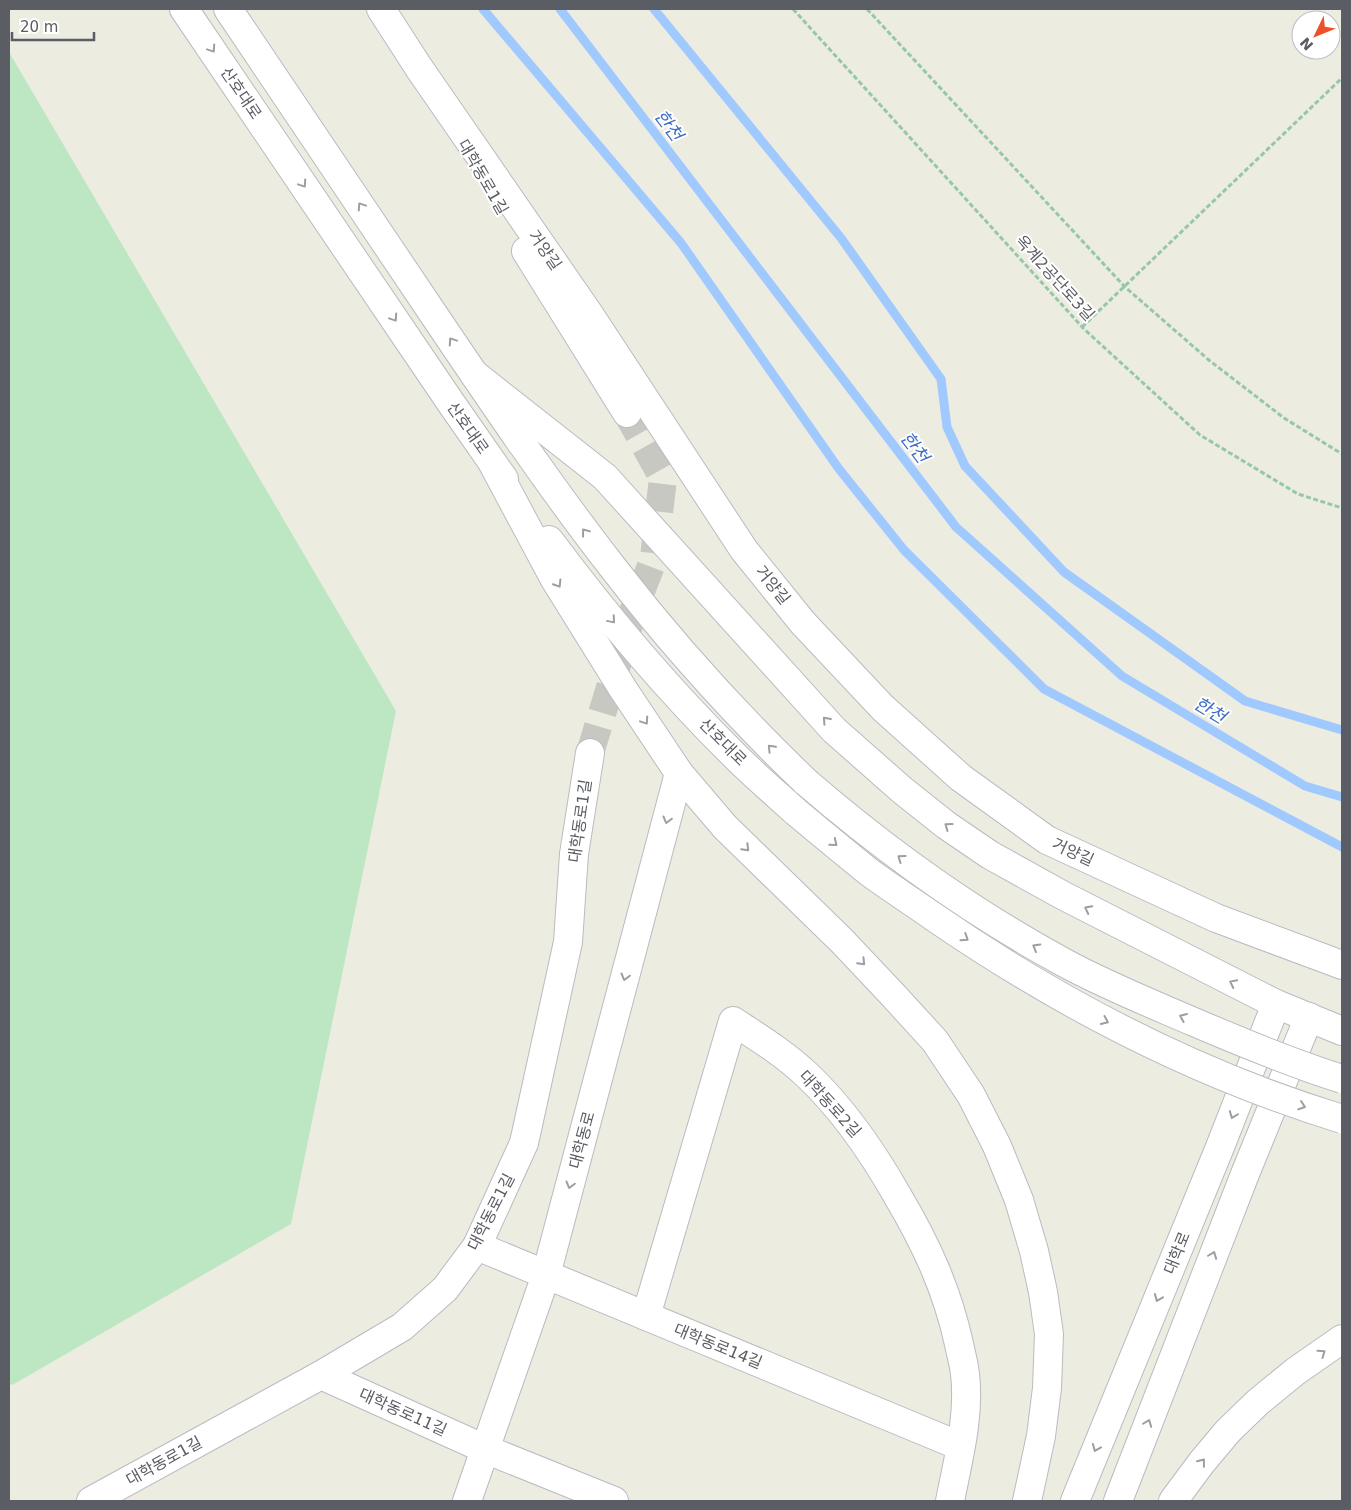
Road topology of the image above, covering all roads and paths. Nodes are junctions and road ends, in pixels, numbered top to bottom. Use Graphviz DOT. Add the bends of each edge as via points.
graph roads {
  1 [pos="184,9"];
  2 [pos="228,9"];
  3 [pos="382,9"];
  4 [pos="793,9"];
  5 [pos="867,9"];
  6 [pos="420,68"];
  7 [pos="1342,78"];
  8 [pos="1125,287"];
  9 [pos="1082,328"];
  10 [pos="474,374"];
  11 [pos="627,413"];
  12 [pos="1342,454"];
  13 [pos="494,464"];
  14 [pos="1342,508"];
  15 [pos="590,753"];
  16 [pos="679,772"];
  17 [pos="1342,965"];
  18 [pos="1276,1004"];
  19 [pos="1309,1017"];
  20 [pos="1342,1031"];
  21 [pos="1342,1079"];
  22 [pos="1342,1119"];
  23 [pos="477,1246"];
  24 [pos="546,1275"];
  25 [pos="646,1316"];
  26 [pos="1342,1339"];
  27 [pos="321,1375"];
  28 [pos="960,1446"];
  29 [pos="485,1448"];
  30 [pos="106,1499"];
  31 [pos="467,1501"];
  32 [pos="614,1501"];
  33 [pos="950,1501"];
  34 [pos="1027,1501"];
  35 [pos="1075,1501"];
  36 [pos="1118,1501"];
  37 [pos="1173,1501"];
  1 -- 13 [label="street, 산호대로, one-way"];
  10 -- 2 [label="street, 산호대로, one-way"];
  3 -- 6 [label="street, 거양길"];
  4 -- 9 [label="path, 옥계2공단로3길"];
  5 -- 8 [label="path"];
  6 -- 11 [label="street, 대학동로1길" via="544,282"];
  6 -- 17 [label="street, 거양길" via="590,314 744,550 803,623 882,708 961,778 1047,840 1216,918"];
  7 -- 8 [label="path"];
  8 -- 9 [label="path"];
  8 -- 12 [label="path" via="1210,361 1284,418"];
  9 -- 14 [label="path, 옥계2공단로3길" via="1200,435 1298,494"];
  18 -- 10 [label="street, one-way" via="998,860 909,796 834,730 605,478"];
  21 -- 10 [label="street, 산호대로, one-way, bridge" via="1270,1054 1115,989 1064,963 967,904 853,822 806,782 721,696 638,599 564,503"];
  13 -- 16 [label="street, one-way" via="554,578"];
  13 -- 22 [label="street, 산호대로, one-way, bridge" via="572,571 679,697 734,755 796,812 870,872 1020,974 1096,1017 1263,1092"];
  15 -- 23 [label="street, 대학동로1길" via="574,854 568,942 524,1143"];
  16 -- 24 [label="street, 대학동로, one-way"];
  16 -- 34 [label="street, one-way" via="725,827 842,941 935,1041 971,1095 997,1146 1019,1200 1034,1251 1049,1334 1041,1436"];
  18 -- 19 [label="street"];
  18 -- 35 [label="street, 대학로, one-way"];
  19 -- 20 [label="street"];
  36 -- 19 [label="street, one-way"];
  23 -- 24 [label="street, 대학동로14길"];
  23 -- 27 [label="street, 대학동로1길" via="444,1288 402,1327"];
  24 -- 25 [label="street, 대학동로14길"];
  24 -- 29 [label="street, 대학동로"];
  25 -- 28 [label="street, 대학동로14길"];
  25 -- 28 [label="street, 대학동로2길" via="733,1022 806,1074 844,1114 875,1156 911,1218 944,1289 966,1374"];
  37 -- 26 [label="street, one-way" via="1228,1431 1296,1370"];
  27 -- 29 [label="street, 대학동로11길"];
  27 -- 30 [label="street, 대학동로1길"];
  28 -- 33 [label="street, 대학동로2길"];
  29 -- 31 [label="street, 대학동로"];
  29 -- 32 [label="street, 대학동로11길"];
}
